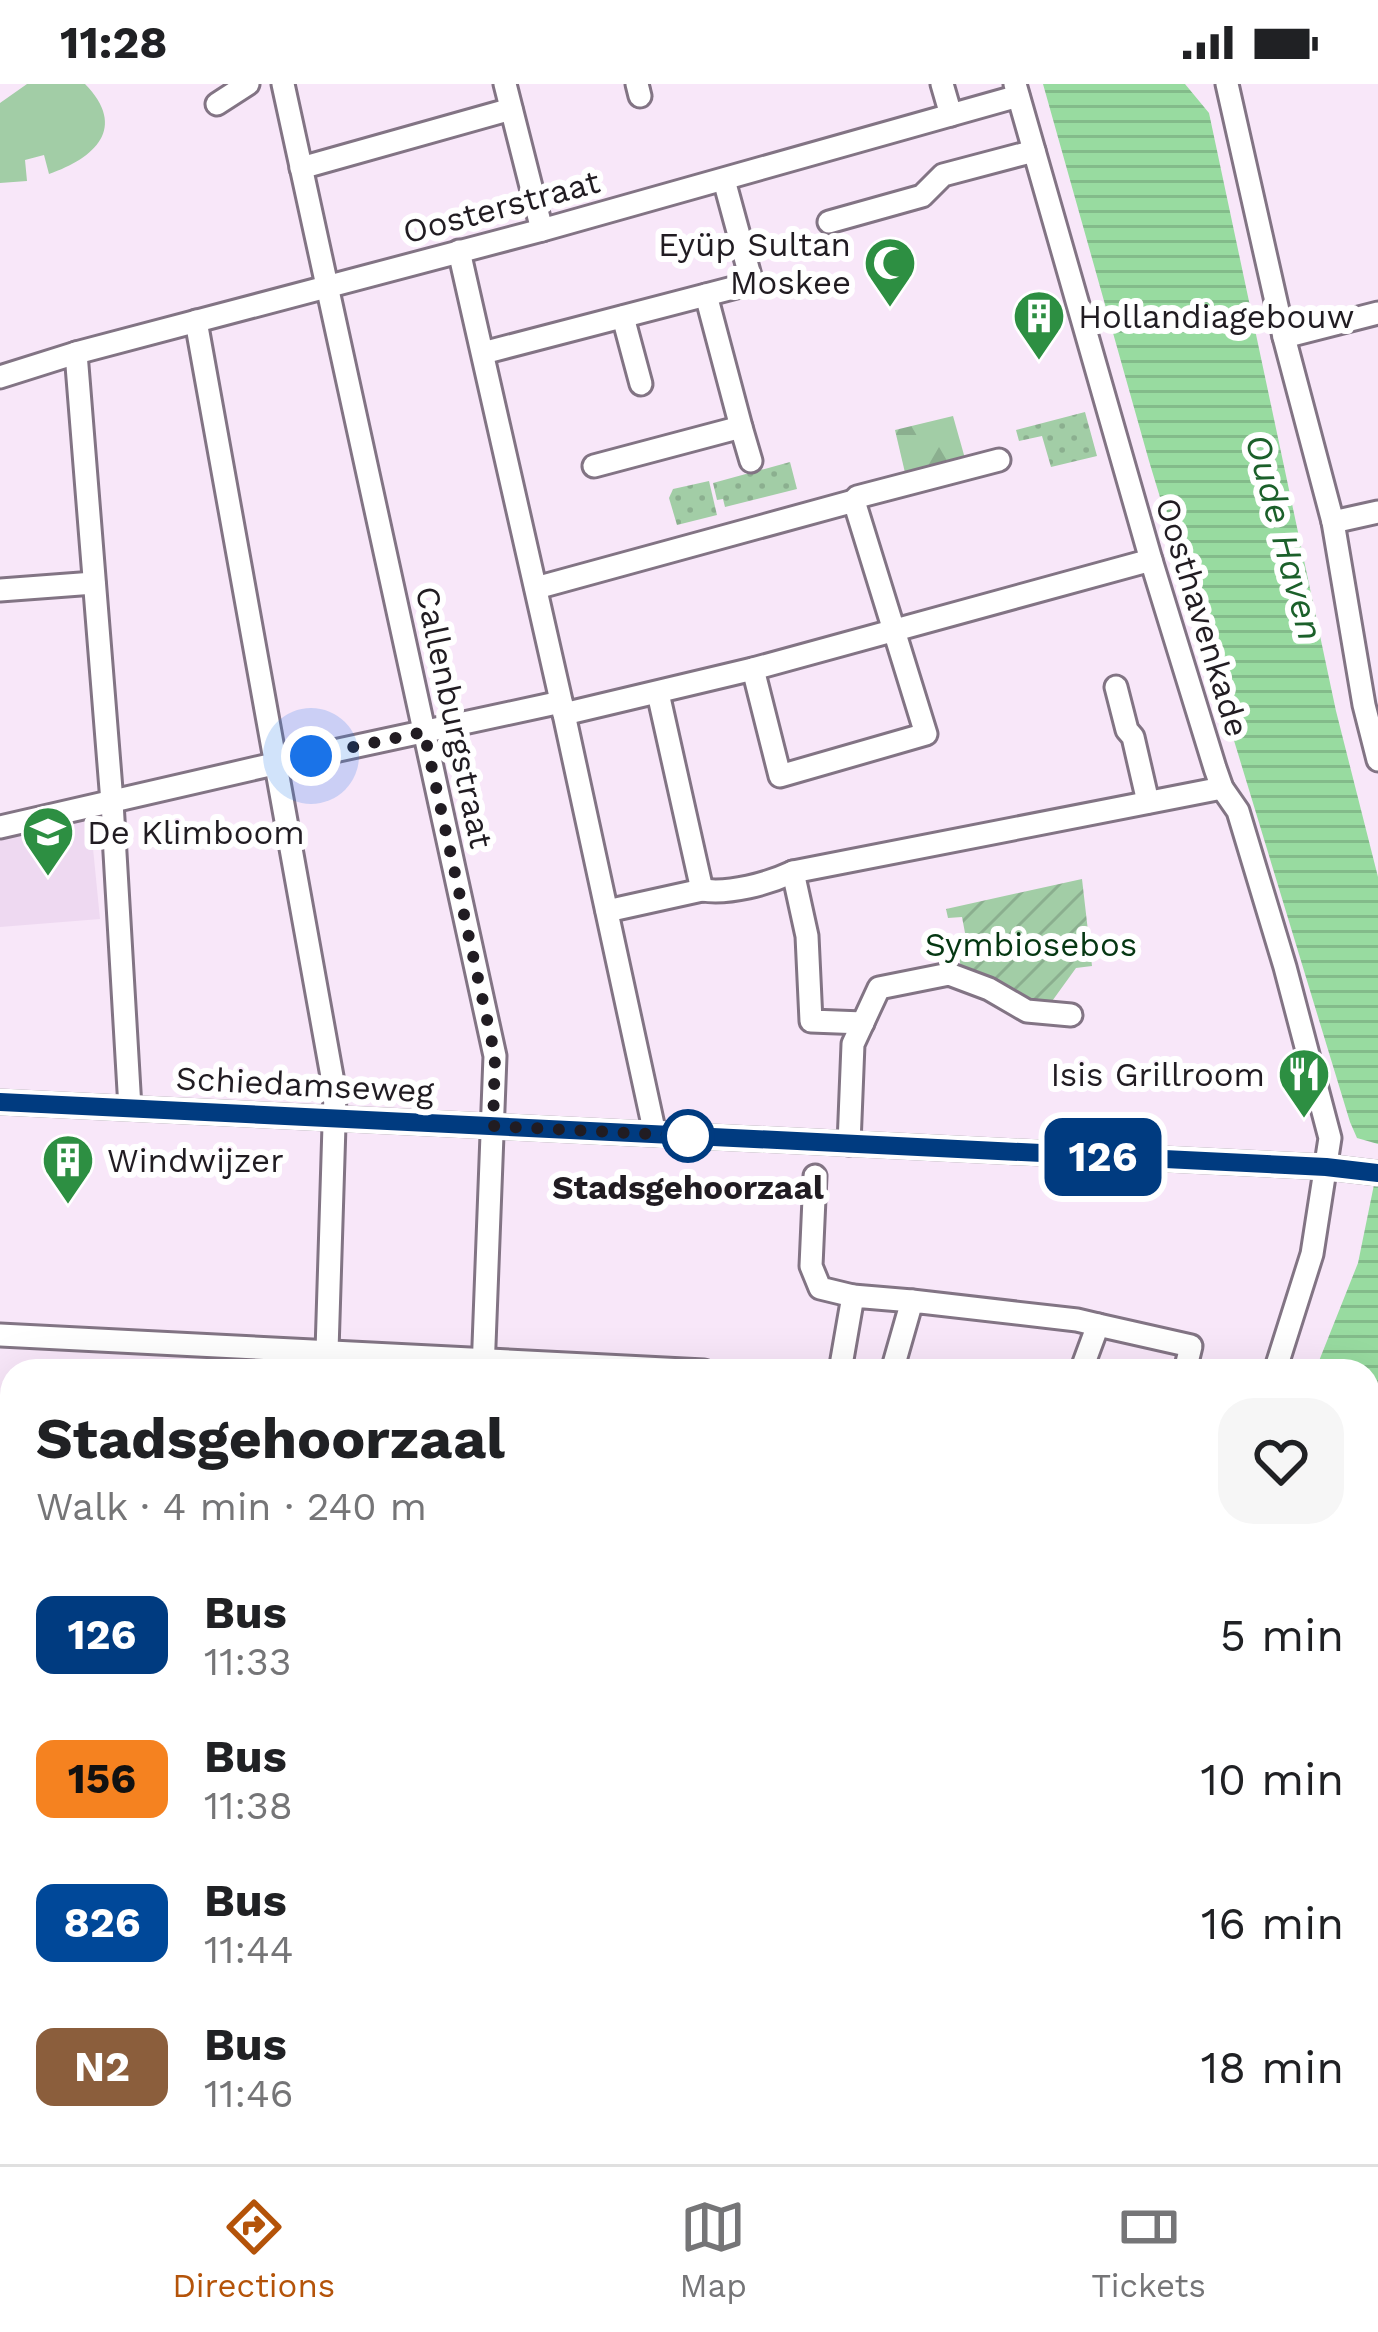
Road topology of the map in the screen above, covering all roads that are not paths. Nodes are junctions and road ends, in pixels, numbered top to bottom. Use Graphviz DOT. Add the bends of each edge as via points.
graph roads {
  1 [pos="248,84"];
  2 [pos="283,84"];
  3 [pos="505,84"];
  4 [pos="942,84"];
  5 [pos="1227,84"];
  6 [pos="1017,90"];
  7 [pos="218,104"];
  8 [pos="511,109"];
  9 [pos="951,115"];
  10 [pos="1034,151"];
  11 [pos="301,168"];
  12 [pos="724,180"];
  13 [pos="829,222"];
  14 [pos="542,230"];
  15 [pos="459,251"];
  16 [pos="329,286"];
  17 [pos="706,295"];
  18 [pos="1378,313"];
  19 [pos="623,317"];
  20 [pos="196,321"];
  21 [pos="1284,337"];
  22 [pos="483,352"];
  23 [pos="76,353"];
  24 [pos="0,377"];
  25 [pos="641,384"];
  26 [pos="741,427"];
  27 [pos="999,460"];
  28 [pos="751,461"];
  29 [pos="594,466"];
  30 [pos="854,501"];
  31 [pos="1378,512"];
  32 [pos="1333,522"];
  33 [pos="1150,560"];
  34 [pos="94,583"];
  35 [pos="536,588"];
  36 [pos="0,590"];
  37 [pos="896,630"];
  38 [pos="1368,662"];
  39 [pos="753,669"];
  40 [pos="1117,687"];
  41 [pos="658,692"];
  42 [pos="563,708"];
  43 [pos="424,732"];
  44 [pos="1378,760"];
  45 [pos="274,764"];
  46 [pos="1222,788"];
  47 [pos="112,802"];
  48 [pos="1148,802"];
  49 [pos="0,827"];
  50 [pos="793,872"];
  51 [pos="702,890"];
  52 [pos="607,911"];
  53 [pos="1071,1015"];
  54 [pos="863,1023"];
  55 [pos="0,1102"];
  56 [pos="130,1108"];
  57 [pos="335,1118"];
  58 [pos="493,1126"];
  59 [pos="655,1134"];
  60 [pos="849,1144"];
  61 [pos="1326,1167"];
  62 [pos="1376,1173"];
  63 [pos="815,1176"];
  64 [pos="854,1296"];
  65 [pos="912,1301"];
  66 [pos="1098,1325"];
  67 [pos="0,1335"];
  68 [pos="313,1357"];
  69 [pos="356,1359"];
  70 [pos="484,1359"];
  71 [pos="842,1359"];
  72 [pos="895,1359"];
  73 [pos="1086,1359"];
  74 [pos="1188,1359"];
  75 [pos="1279,1359"];
  1 -- 7 [label="street"];
  2 -- 11 [label="street, Callenburgstraat"];
  3 -- 8 [label="street"];
  4 -- 9 [label="street"];
  5 -- 21 [label="street"];
  6 -- 9 [label="street, Oosterstraat"];
  6 -- 10 [label="street, Oosthavenkade"];
  8 -- 11 [label="street"];
  8 -- 14 [label="street"];
  9 -- 12 [label="street, Oosterstraat"];
  10 -- 13 [label="street" via="944,175 922,196"];
  10 -- 33 [label="street, Oosthavenkade"];
  11 -- 16 [label="street, Callenburgstraat"];
  12 -- 14 [label="street, Oosterstraat"];
  12 -- 17 [label="street" via="752,283"];
  14 -- 15 [label="street, Oosterstraat"];
  15 -- 16 [label="street, Oosterstraat"];
  15 -- 22 [label="street"];
  16 -- 20 [label="street, Oosterstraat"];
  16 -- 43 [label="street, Callenburgstraat"];
  17 -- 19 [label="street"];
  17 -- 26 [label="street"];
  18 -- 21 [label="street"];
  19 -- 22 [label="street"];
  19 -- 25 [label="street"];
  20 -- 23 [label="street, Oosterstraat"];
  20 -- 45 [label="street"];
  21 -- 32 [label="street"];
  22 -- 35 [label="street"];
  23 -- 24 [label="street, Oosterstraat"];
  23 -- 34 [label="street"];
  26 -- 28 [label="street"];
  26 -- 29 [label="street"];
  27 -- 30 [label="street"];
  30 -- 35 [label="street"];
  30 -- 37 [label="street"];
  31 -- 32 [label="street"];
  32 -- 38 [label="street"];
  33 -- 37 [label="street"];
  33 -- 46 [label="street, Oosthavenkade"];
  34 -- 36 [label="street"];
  34 -- 47 [label="street"];
  35 -- 42 [label="street"];
  37 -- 39 [label="street"];
  37 -- 39 [label="street" via="926,734 780,776"];
  38 -- 44 [label="street" via="1364,705"];
  39 -- 41 [label="street"];
  40 -- 48 [label="street"];
  41 -- 42 [label="street"];
  41 -- 51 [label="street"];
  42 -- 43 [label="street"];
  42 -- 52 [label="street"];
  43 -- 45 [label="street"];
  43 -- 58 [label="street, Callenburgstraat" via="495,1056"];
  45 -- 47 [label="street"];
  45 -- 57 [label="street"];
  46 -- 48 [label="street"];
  46 -- 61 [label="street, Oosthavenkade" via="1238,811 1285,967 1330,1138"];
  47 -- 49 [label="street"];
  47 -- 56 [label="street"];
  48 -- 50 [label="street"];
  50 -- 51 [label="street"];
  50 -- 54 [label="street" via="807,936 811,1022"];
  51 -- 52 [label="street"];
  52 -- 59 [label="street"];
  53 -- 54 [label="street" via="1027,1011 949,974 879,988"];
  54 -- 60 [label="street" via="853,1043"];
  55 -- 56 [label="street, Schiedamseweg"];
  56 -- 57 [label="street, Schiedamseweg"];
  57 -- 58 [label="street, Schiedamseweg"];
  57 -- 68 [label="street"];
  58 -- 59 [label="street, Schiedamseweg"];
  58 -- 70 [label="street, Callenburgstraat"];
  59 -- 60 [label="street, Schiedamseweg"];
  60 -- 61 [label="street, Schiedamseweg"];
  61 -- 62 [label="street, Schiedamseweg"];
  61 -- 75 [label="street, Oosthavenkade" via="1312,1254"];
  63 -- 64 [label="street" via="811,1266 820,1288"];
  64 -- 65 [label="street"];
  64 -- 71 [label="street"];
  65 -- 66 [label="street"];
  65 -- 72 [label="street"];
  66 -- 73 [label="street"];
  66 -- 74 [label="street" via="1191,1346"];
  67 -- 68 [label="street"];
  68 -- 69 [label="street"];
}
